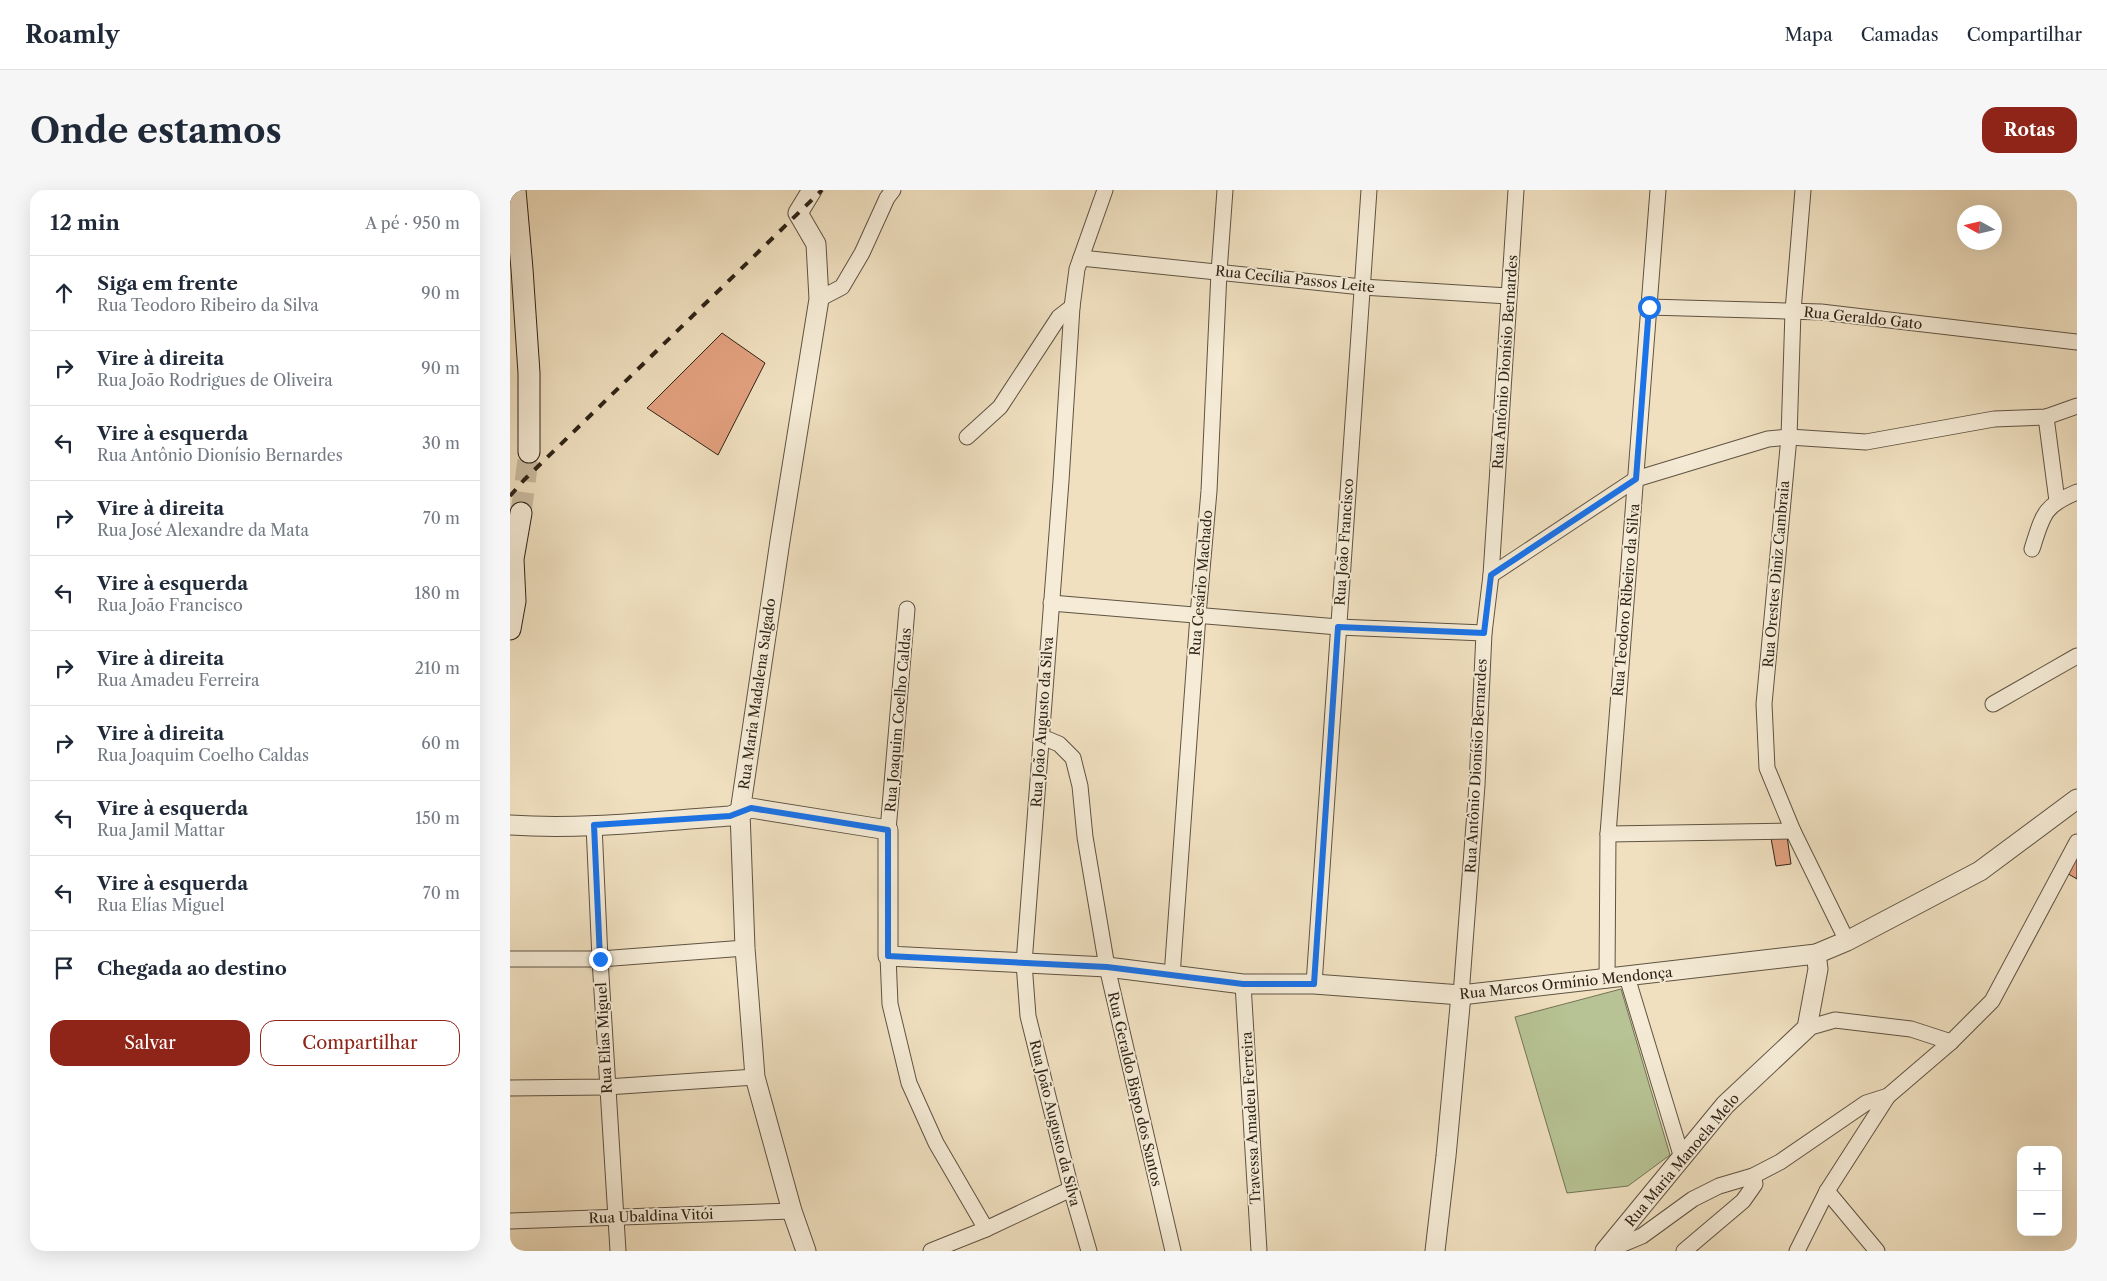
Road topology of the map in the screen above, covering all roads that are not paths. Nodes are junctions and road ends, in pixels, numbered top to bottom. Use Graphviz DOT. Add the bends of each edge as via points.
graph roads {
  1 [pos="515,190"];
  2 [pos="812,190"];
  3 [pos="893,190"];
  4 [pos="1106,190"];
  5 [pos="1225,190"];
  6 [pos="1369,190"];
  7 [pos="1516,190"];
  8 [pos="1658,190"];
  9 [pos="1803,190"];
  10 [pos="1081,258"];
  11 [pos="1218,272"];
  12 [pos="1362,287"];
  13 [pos="1508,296"];
  14 [pos="819,299"];
  15 [pos="1072,307"];
  16 [pos="1649,307"];
  17 [pos="1794,311"];
  18 [pos="2077,342"];
  19 [pos="2077,406"];
  20 [pos="2046,417"];
  21 [pos="967,437"];
  22 [pos="1789,437"];
  23 [pos="529,452"];
  24 [pos="1636,479"];
  25 [pos="2077,492"];
  26 [pos="2057,500"];
  27 [pos="521,514"];
  28 [pos="2032,548"];
  29 [pos="512,562"];
  30 [pos="1491,575"];
  31 [pos="1051,603"];
  32 [pos="907,609"];
  33 [pos="1198,615"];
  34 [pos="1338,627"];
  35 [pos="510,629"];
  36 [pos="1484,633"];
  37 [pos="2077,656"];
  38 [pos="1993,704"];
  39 [pos="1042,737"];
  40 [pos="2077,799"];
  41 [pos="740,812"];
  42 [pos="510,825"];
  43 [pos="594,825"];
  44 [pos="888,830"];
  45 [pos="1792,831"];
  46 [pos="1608,834"];
  47 [pos="2077,842"];
  48 [pos="1847,942"];
  49 [pos="745,948"];
  50 [pos="1816,954"];
  51 [pos="888,956"];
  52 [pos="510,959"];
  53 [pos="600,959"];
  54 [pos="1024,963"];
  55 [pos="1107,967"];
  56 [pos="1172,976"];
  57 [pos="1627,977"];
  58 [pos="1607,980"];
  59 [pos="1243,984"];
  60 [pos="1314,984"];
  61 [pos="1461,995"];
  62 [pos="1807,1028"];
  63 [pos="1951,1042"];
  64 [pos="755,1077"];
  65 [pos="510,1088"];
  66 [pos="607,1088"];
  67 [pos="1888,1096"];
  68 [pos="1682,1158"];
  69 [pos="1752,1176"];
  70 [pos="1071,1190"];
  71 [pos="1827,1191"];
  72 [pos="792,1211"];
  73 [pos="616,1218"];
  74 [pos="510,1220"];
  75 [pos="986,1229"];
  76 [pos="618,1251"];
  77 [pos="806,1251"];
  78 [pos="931,1251"];
  79 [pos="1089,1251"];
  80 [pos="1173,1251"];
  81 [pos="1259,1251"];
  82 [pos="1435,1251"];
  83 [pos="1605,1251"];
  84 [pos="1684,1251"];
  85 [pos="1797,1251"];
  86 [pos="1877,1251"];
  1 -- 23 [label="main road" via="529,373"];
  2 -- 14 [label="street, Rua Maria Madalena Salgado" via="798,214 816,244"];
  3 -- 14 [label="street" via="842,287"];
  4 -- 10 [label="street, Rua João Augusto da Silva"];
  5 -- 11 [label="street, Rua Cesário Machado"];
  6 -- 12 [label="street, Rua João Francisco"];
  7 -- 13 [label="street, Rua Antônio Dionísio Bernardes"];
  8 -- 16 [label="street, Rua Teodoro Ribeiro da Silva"];
  9 -- 17 [label="street, Rua Orestes Diniz Cambraia"];
  10 -- 11 [label="street, Rua Cecília Passos Leite"];
  10 -- 15 [label="street, Rua João Augusto da Silva"];
  11 -- 12 [label="street, Rua Cecília Passos Leite"];
  11 -- 33 [label="street, Rua Cesário Machado" via="1209,491"];
  12 -- 13 [label="street, Rua Cecília Passos Leite"];
  12 -- 34 [label="street, Rua João Francisco"];
  13 -- 30 [label="street, Rua Antônio Dionísio Bernardes"];
  14 -- 41 [label="street, Rua Maria Madalena Salgado"];
  15 -- 21 [label="street" via="1059,317 1000,407"];
  15 -- 31 [label="street, Rua João Augusto da Silva"];
  16 -- 17 [label="street, Rua Geraldo Gato"];
  16 -- 24 [label="street, Rua Teodoro Ribeiro da Silva"];
  17 -- 18 [label="street, Rua Geraldo Gato"];
  17 -- 22 [label="street, Rua Orestes Diniz Cambraia"];
  19 -- 20 [label="street"];
  20 -- 22 [label="street" via="1994,419 1866,442"];
  20 -- 26 [label="street"];
  22 -- 24 [label="street" via="1768,439"];
  22 -- 45 [label="street, Rua Orestes Diniz Cambraia" via="1764,704 1767,768"];
  24 -- 30 [label="street"];
  24 -- 46 [label="street, Rua Teodoro Ribeiro da Silva"];
  25 -- 26 [label="street"];
  26 -- 28 [label="street" via="2043,516"];
  27 -- 29 [label="main road"];
  29 -- 35 [label="main road" via="515,601"];
  30 -- 36 [label="street, Rua Antônio Dionísio Bernardes"];
  31 -- 33 [label="street"];
  31 -- 39 [label="street, Rua João Augusto da Silva"];
  32 -- 44 [label="street, Rua Joaquim Coelho Caldas"];
  33 -- 34 [label="street"];
  33 -- 56 [label="street, Rua Cesário Machado"];
  34 -- 36 [label="street"];
  34 -- 60 [label="street, Rua João Francisco"];
  36 -- 61 [label="street, Rua Antônio Dionísio Bernardes" via="1477,785"];
  37 -- 38 [label="street"];
  39 -- 54 [label="street, Rua João Augusto da Silva"];
  39 -- 55 [label="street, Rua Geraldo Bispo dos Santos" via="1059,744 1073,758"];
  40 -- 48 [label="street, Rua Marcos Ormínio Mendonça" via="1980,871"];
  41 -- 43 [label="street" via="730,816"];
  41 -- 44 [label="street" via="751,808"];
  41 -- 49 [label="street, Rua Maria Madalena Salgado"];
  42 -- 43 [label="street"];
  43 -- 53 [label="street, Rua Elías Miguel"];
  44 -- 51 [label="street, Rua Joaquim Coelho Caldas"];
  45 -- 46 [label="street"];
  45 -- 48 [label="street, Rua Orestes Diniz Cambraia"];
  46 -- 58 [label="street, Rua Teodoro Ribeiro da Silva"];
  47 -- 63 [label="street" via="1992,1001"];
  48 -- 50 [label="street, Rua Marcos Ormínio Mendonça"];
  49 -- 53 [label="street"];
  49 -- 64 [label="street, Rua Maria Madalena Salgado"];
  50 -- 57 [label="street, Rua Marcos Ormínio Mendonça"];
  50 -- 62 [label="street" via="1818,969"];
  51 -- 54 [label="street, Rua Marcos Ormínio Mendonça"];
  51 -- 75 [label="street, Rua Joaquim Coelho Caldas" via="890,1004 908,1083 936,1143"];
  52 -- 53 [label="street"];
  53 -- 66 [label="street, Rua Elías Miguel"];
  54 -- 55 [label="street, Rua Marcos Ormínio Mendonça"];
  54 -- 70 [label="street, Rua João Augusto da Silva" via="1028,1016"];
  55 -- 56 [label="street, Rua Marcos Ormínio Mendonça"];
  55 -- 80 [label="street, Rua Geraldo Bispo dos Santos"];
  56 -- 59 [label="street, Rua Marcos Ormínio Mendonça"];
  57 -- 58 [label="street, Rua Marcos Ormínio Mendonça"];
  57 -- 68 [label="street"];
  58 -- 61 [label="street, Rua Marcos Ormínio Mendonça"];
  59 -- 60 [label="street, Rua Marcos Ormínio Mendonça"];
  59 -- 81 [label="street, Travessa Amadeu Ferreira"];
  60 -- 61 [label="street, Rua Marcos Ormínio Mendonça"];
  61 -- 82 [label="street, Rua Antônio Dionísio Bernardes"];
  62 -- 63 [label="street, Rua Maria Manoela Melo" via="1835,1020 1911,1029"];
  62 -- 68 [label="street, Rua Maria Manoela Melo" via="1725,1105"];
  63 -- 67 [label="street"];
  64 -- 66 [label="street"];
  64 -- 72 [label="street, Rua Maria Madalena Salgado"];
  65 -- 66 [label="street"];
  66 -- 73 [label="street, Rua Elías Miguel"];
  67 -- 69 [label="street" via="1866,1103 1780,1162"];
  67 -- 71 [label="street"];
  68 -- 83 [label="street, Rua Maria Manoela Melo"];
  69 -- 83 [label="street" via="1719,1186 1693,1199 1642,1236"];
  69 -- 84 [label="street" via="1755,1184 1743,1201"];
  70 -- 75 [label="street"];
  70 -- 79 [label="street, Rua João Augusto da Silva"];
  71 -- 85 [label="street"];
  71 -- 86 [label="street"];
  72 -- 73 [label="street, Rua Ubaldina Vitói"];
  72 -- 77 [label="street, Rua Maria Madalena Salgado"];
  73 -- 74 [label="street, Rua Ubaldina Vitói"];
  73 -- 76 [label="street, Rua Elías Miguel"];
  75 -- 78 [label="street"];
}
